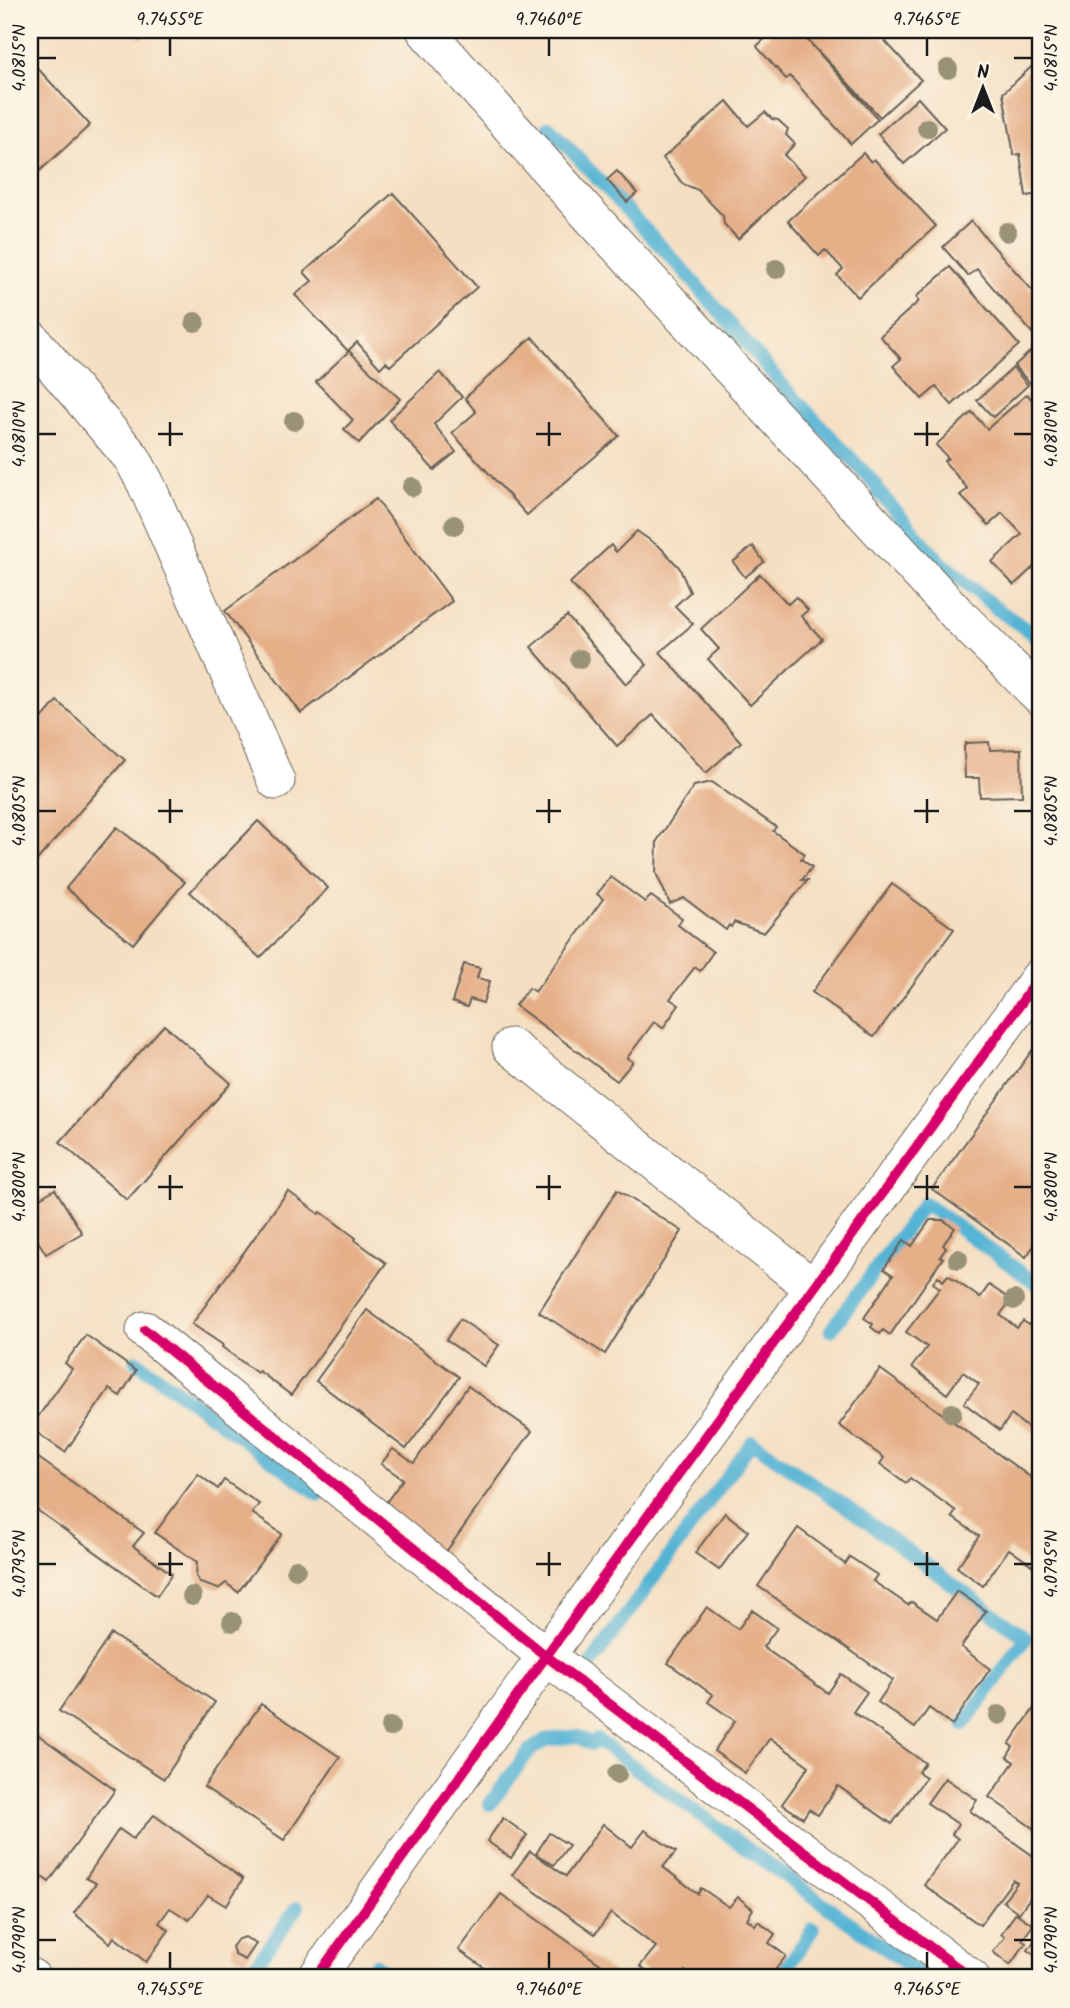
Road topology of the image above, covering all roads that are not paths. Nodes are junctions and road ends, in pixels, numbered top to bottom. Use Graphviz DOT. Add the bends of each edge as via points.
graph roads {
  1 [pos="425,30"];
  2 [pos="30,338"];
  3 [pos="1040,696"];
  4 [pos="276,781"];
  5 [pos="1040,977"];
  6 [pos="511,1046"];
  7 [pos="813,1288"];
  8 [pos="145,1330"];
  9 [pos="546,1656"];
  10 [pos="316,1978"];
  11 [pos="971,1978"];
  1 -- 3 [label="street" via="960,617"];
  2 -- 4 [label="street" via="132,458"];
  5 -- 7 [label="street"];
  6 -- 7 [label="street"];
  7 -- 9 [label="street"];
  8 -- 9 [label="street"];
  9 -- 10 [label="street"];
  9 -- 11 [label="street"];
}
